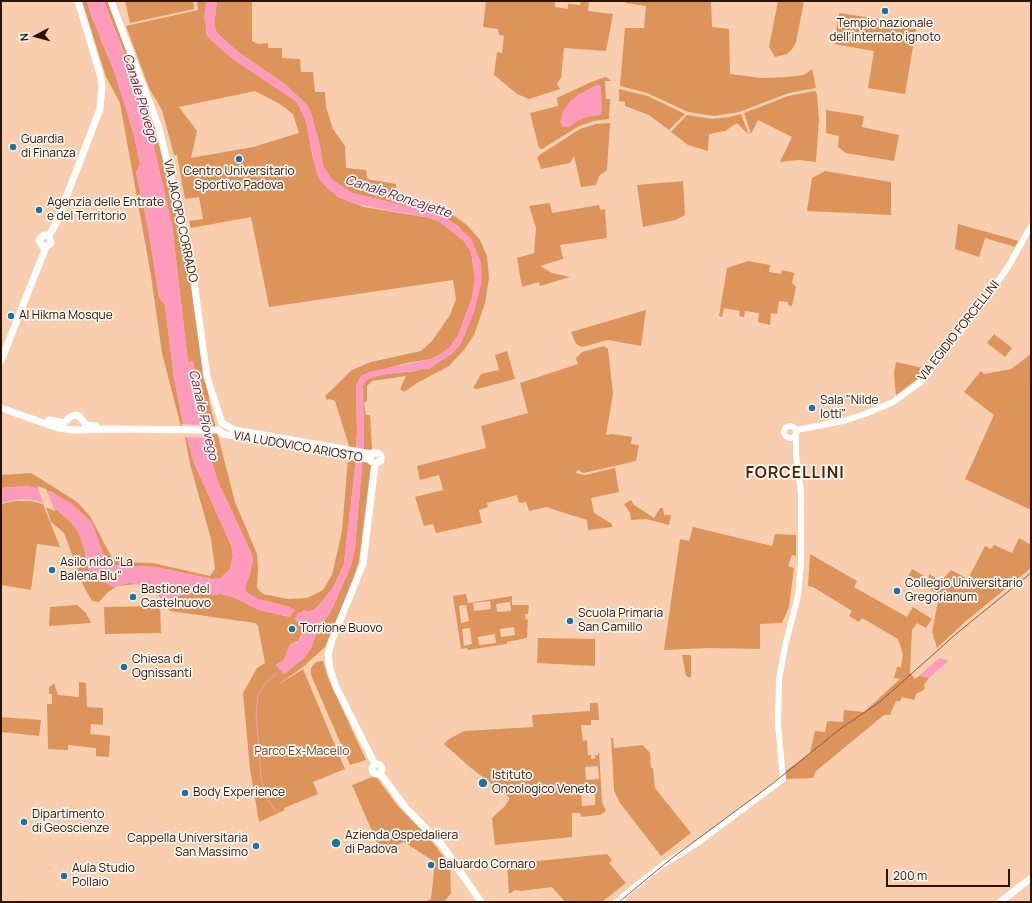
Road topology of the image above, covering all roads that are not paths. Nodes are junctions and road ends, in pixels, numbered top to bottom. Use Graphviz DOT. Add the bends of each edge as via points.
graph roads {
  1 [pos="78,1"];
  2 [pos="111,1"];
  3 [pos="1031,226"];
  4 [pos="1,361"];
  5 [pos="1,403"];
  6 [pos="1,408"];
  7 [pos="68,419"];
  8 [pos="82,420"];
  9 [pos="223,428"];
  10 [pos="110,429"];
  11 [pos="74,430"];
  12 [pos="796,432"];
  13 [pos="786,437"];
  14 [pos="796,454"];
  15 [pos="1031,878"];
  16 [pos="481,902"];
  17 [pos="616,902"];
  18 [pos="1000,902"];
  1 -- 4 [label="main road" via="100,74 102,86 99,106 94,127 54,227 48,236 44,235 39,240 42,246 46,247"];
  2 -- 9 [label="main road, VIA JACOPO CORRADO" via="159,128 191,260 207,377"];
  3 -- 12 [label="street, VIA EGIDIO FORCELLINI" via="1008,267 987,297 922,381 894,402 865,414 843,422"];
  5 -- 7 [label="main road" via="57,423 64,423"];
  6 -- 11 [label="main road" via="58,428"];
  7 -- 8 [label="main road" via="74,415"];
  7 -- 11 [label="main road" via="68,425"];
  8 -- 10 [label="main road" via="86,425"];
  8 -- 11 [label="main road" via="81,427"];
  9 -- 10 [label="main road, VIA LUDOVICO ARIOSTO" via="210,431"];
  9 -- 16 [label="main road, VIA LUDOVICO ARIOSTO" via="371,458 364,558 331,643 329,664 340,696 374,764 381,766 380,773 405,807 442,845"];
  10 -- 11 [label="main road"];
  12 -- 13 [label="street" via="790,439"];
  12 -- 13 [label="street" via="792,426 787,426 784,432"];
  12 -- 14 [label="street"];
  13 -- 14 [label="street"];
  14 -- 17 [label="street" via="801,493 801,564 798,596 779,680 778,724 783,779 696,844 661,866 622,897 623,899"];
  15 -- 18 [label="main road"];
}
